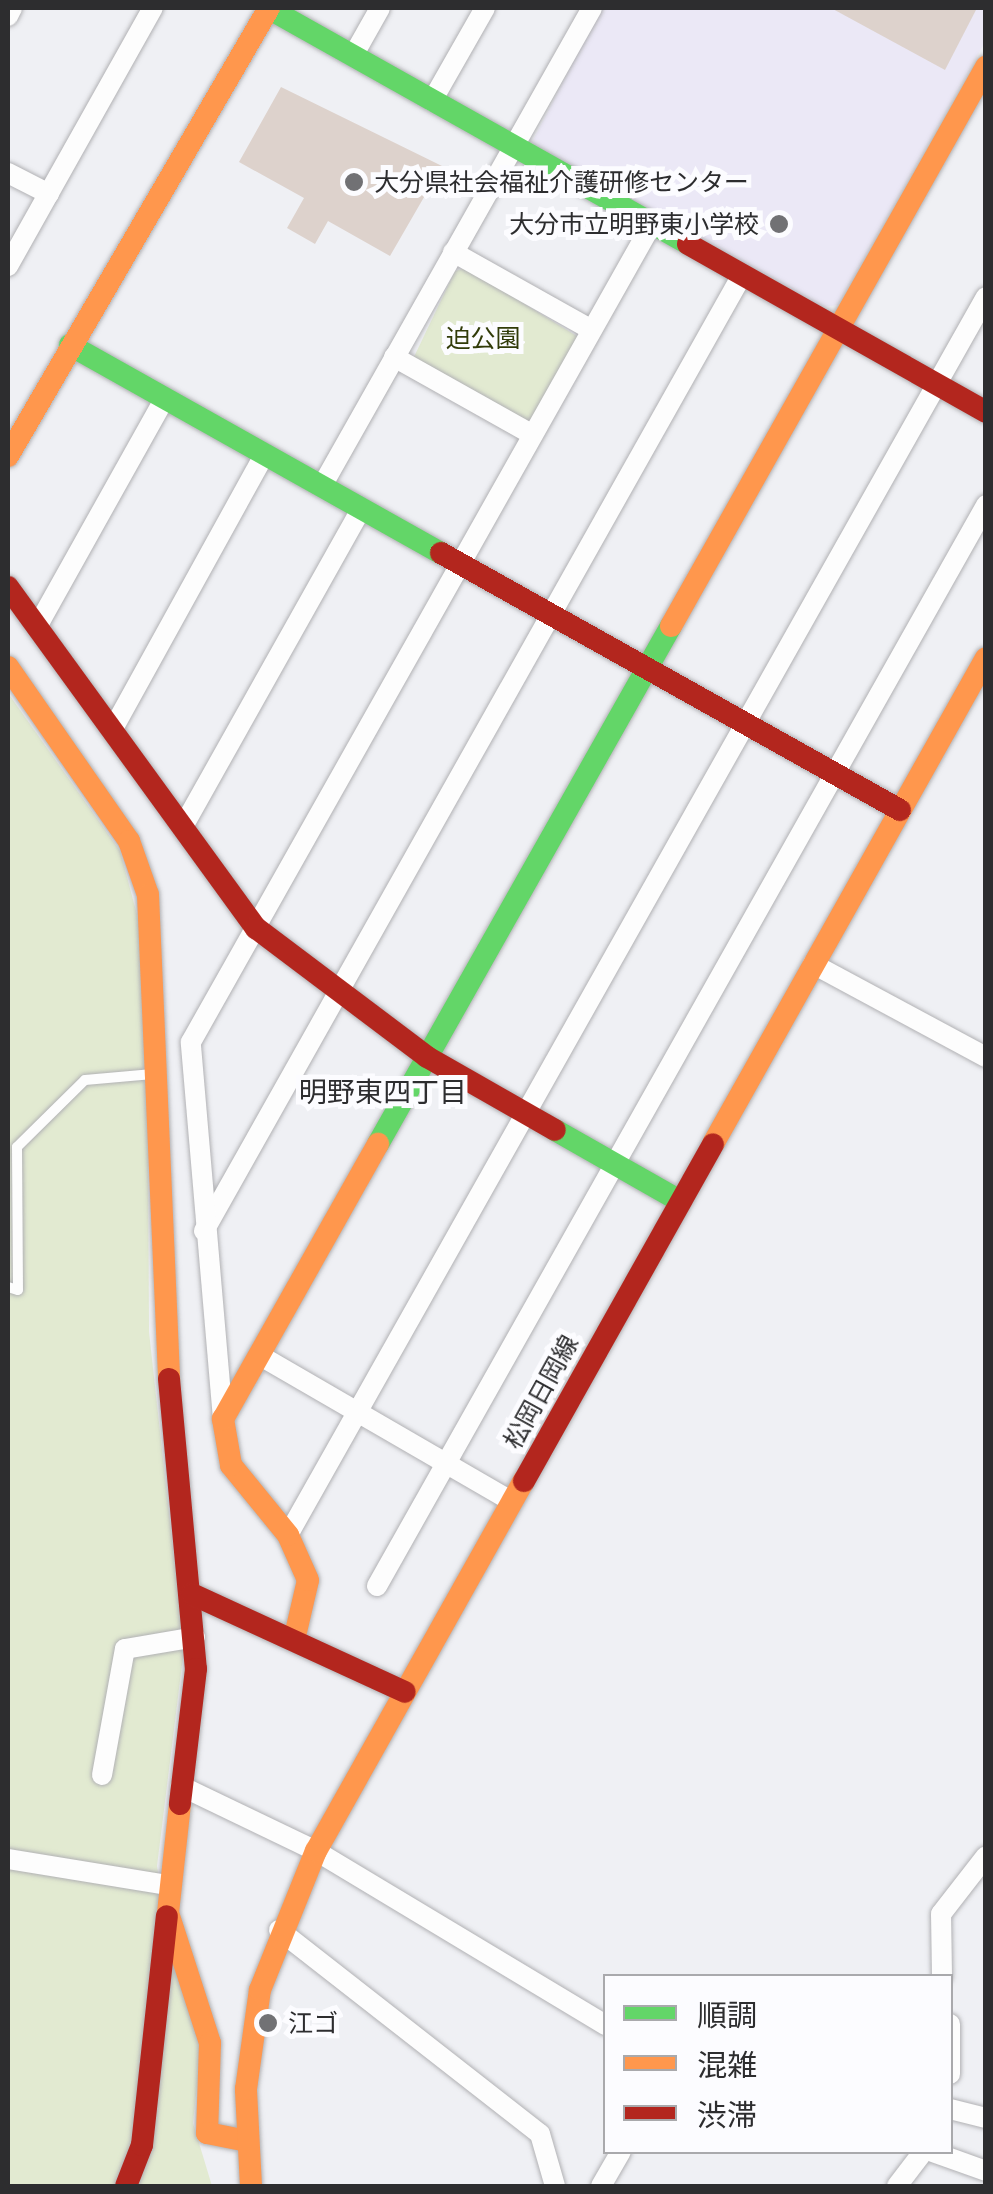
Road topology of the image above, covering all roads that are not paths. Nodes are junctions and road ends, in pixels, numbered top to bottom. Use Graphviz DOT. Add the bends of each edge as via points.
graph roads {
  1 [pos="12,8"];
  2 [pos="154,8"];
  3 [pos="268,8"];
  4 [pos="380,8"];
  5 [pos="485,8"];
  6 [pos="592,8"];
  7 [pos="8,16"];
  8 [pos="353,56"];
  9 [pos="986,67"];
  10 [pos="432,100"];
  11 [pos="964,105"];
  12 [pos="986,118"];
  13 [pos="513,146"];
  14 [pos="8,172"];
  15 [pos="49,194"];
  16 [pos="652,224"];
  17 [pos="454,252"];
  18 [pos="8,266"];
  19 [pos="742,275"];
  20 [pos="986,297"];
  21 [pos="838,329"];
  22 [pos="592,330"];
  23 [pos="70,344"];
  24 [pos="394,357"];
  25 [pos="936,384"];
  26 [pos="164,398"];
  27 [pos="986,412"];
  28 [pos="533,435"];
  29 [pos="266,454"];
  30 [pos="8,456"];
  31 [pos="322,486"];
  32 [pos="986,506"];
  33 [pos="362,508"];
  34 [pos="461,564"];
  35 [pos="8,587"];
  36 [pos="551,614"];
  37 [pos="38,624"];
  38 [pos="986,658"];
  39 [pos="8,667"];
  40 [pos="647,668"];
  41 [pos="746,723"];
  42 [pos="114,727"];
  43 [pos="834,773"];
  44 [pos="900,810"];
  45 [pos="185,823"];
  46 [pos="256,928"];
  47 [pos="813,964"];
  48 [pos="338,992"];
  49 [pos="427,1057"];
  50 [pos="986,1057"];
  51 [pos="157,1074"];
  52 [pos="525,1114"];
  53 [pos="615,1164"];
  54 [pos="680,1200"];
  55 [pos="204,1231"];
  56 [pos="8,1287"];
  57 [pos="259,1355"];
  58 [pos="358,1412"];
  59 [pos="223,1419"];
  60 [pos="446,1463"];
  61 [pos="512,1501"];
  62 [pos="288,1535"];
  63 [pos="377,1586"];
  64 [pos="192,1594"];
  65 [pos="295,1636"];
  66 [pos="195,1637"];
  67 [pos="405,1692"];
  68 [pos="102,1774"];
  69 [pos="181,1786"];
  70 [pos="316,1850"];
  71 [pos="986,1856"];
  72 [pos="8,1860"];
  73 [pos="166,1885"];
  74 [pos="168,1913"];
  75 [pos="279,1930"];
  76 [pos="942,1974"];
  77 [pos="603,2023"];
  78 [pos="953,2110"];
  79 [pos="986,2118"];
  80 [pos="247,2142"];
  81 [pos="620,2154"];
  82 [pos="921,2154"];
  83 [pos="939,2154"];
  84 [pos="986,2171"];
  85 [pos="126,2186"];
  86 [pos="251,2186"];
  87 [pos="556,2186"];
  88 [pos="601,2186"];
  89 [pos="897,2186"];
  1 -- 7 [label="street"];
  2 -- 15 [label="street"];
  3 -- 8 [label="street"];
  3 -- 23 [label="street"];
  4 -- 8 [label="street"];
  5 -- 10 [label="street"];
  6 -- 13 [label="street"];
  8 -- 10 [label="street"];
  9 -- 11 [label="street"];
  10 -- 13 [label="street"];
  11 -- 12 [label="street"];
  11 -- 21 [label="street"];
  13 -- 16 [label="street"];
  13 -- 17 [label="street"];
  14 -- 15 [label="street"];
  15 -- 18 [label="street"];
  16 -- 19 [label="street"];
  16 -- 22 [label="street"];
  17 -- 22 [label="street"];
  17 -- 24 [label="street"];
  19 -- 21 [label="street"];
  19 -- 36 [label="street"];
  20 -- 25 [label="street"];
  21 -- 25 [label="street"];
  21 -- 40 [label="street"];
  22 -- 28 [label="street"];
  23 -- 26 [label="street"];
  23 -- 30 [label="street"];
  24 -- 28 [label="street"];
  24 -- 31 [label="street"];
  25 -- 27 [label="street"];
  25 -- 41 [label="street"];
  26 -- 29 [label="street"];
  26 -- 37 [label="street"];
  28 -- 34 [label="street"];
  29 -- 31 [label="street"];
  29 -- 42 [label="street"];
  31 -- 33 [label="street"];
  32 -- 43 [label="street"];
  33 -- 34 [label="street"];
  33 -- 45 [label="street"];
  34 -- 36 [label="street"];
  34 -- 46 [label="street"];
  35 -- 37 [label="street"];
  36 -- 40 [label="street"];
  36 -- 48 [label="street"];
  37 -- 42 [label="street"];
  38 -- 44 [label="street, 松岡日岡線"];
  39 -- 51 [label="street" via="129,841 158,958"];
  40 -- 41 [label="street"];
  40 -- 49 [label="street"];
  41 -- 43 [label="street"];
  41 -- 52 [label="street"];
  42 -- 45 [label="street"];
  43 -- 44 [label="street"];
  43 -- 53 [label="street"];
  44 -- 47 [label="street, 松岡日岡線"];
  45 -- 46 [label="street"];
  46 -- 48 [label="street"];
  46 -- 55 [label="street" via="191,1042"];
  47 -- 50 [label="street"];
  47 -- 54 [label="street, 松岡日岡線"];
  48 -- 49 [label="street"];
  48 -- 55 [label="street"];
  49 -- 52 [label="street"];
  49 -- 57 [label="street"];
  51 -- 56 [label="lane" via="86,1080 17,1147 18,1290"];
  51 -- 64 [label="street" via="174,1491"];
  52 -- 53 [label="street"];
  52 -- 58 [label="street"];
  53 -- 54 [label="street"];
  53 -- 60 [label="street"];
  54 -- 61 [label="street, 松岡日岡線"];
  55 -- 59 [label="street"];
  57 -- 58 [label="street"];
  57 -- 59 [label="street"];
  58 -- 60 [label="street"];
  58 -- 62 [label="street"];
  59 -- 62 [label="street" via="231,1466"];
  60 -- 61 [label="street"];
  60 -- 63 [label="street"];
  61 -- 67 [label="street, 松岡日岡線"];
  62 -- 65 [label="street" via="308,1580"];
  64 -- 65 [label="street"];
  64 -- 66 [label="street"];
  65 -- 67 [label="street"];
  66 -- 68 [label="street" via="124,1649"];
  66 -- 69 [label="street"];
  67 -- 70 [label="street, 松岡日岡線"];
  69 -- 70 [label="street"];
  69 -- 73 [label="street"];
  70 -- 75 [label="street, 松岡日岡線"];
  70 -- 77 [label="street"];
  71 -- 76 [label="street" via="941,1914"];
  72 -- 73 [label="street"];
  73 -- 74 [label="street"];
  74 -- 80 [label="street" via="210,2042 207,2133"];
  74 -- 85 [label="street" via="142,2145"];
  75 -- 80 [label="street, 松岡日岡線" via="254,2022"];
  75 -- 87 [label="street" via="540,2134"];
  78 -- 79 [label="street"];
  80 -- 86 [label="street, 松岡日岡線"];
  81 -- 88 [label="street"];
  82 -- 89 [label="street"];
  83 -- 84 [label="street"];
}
